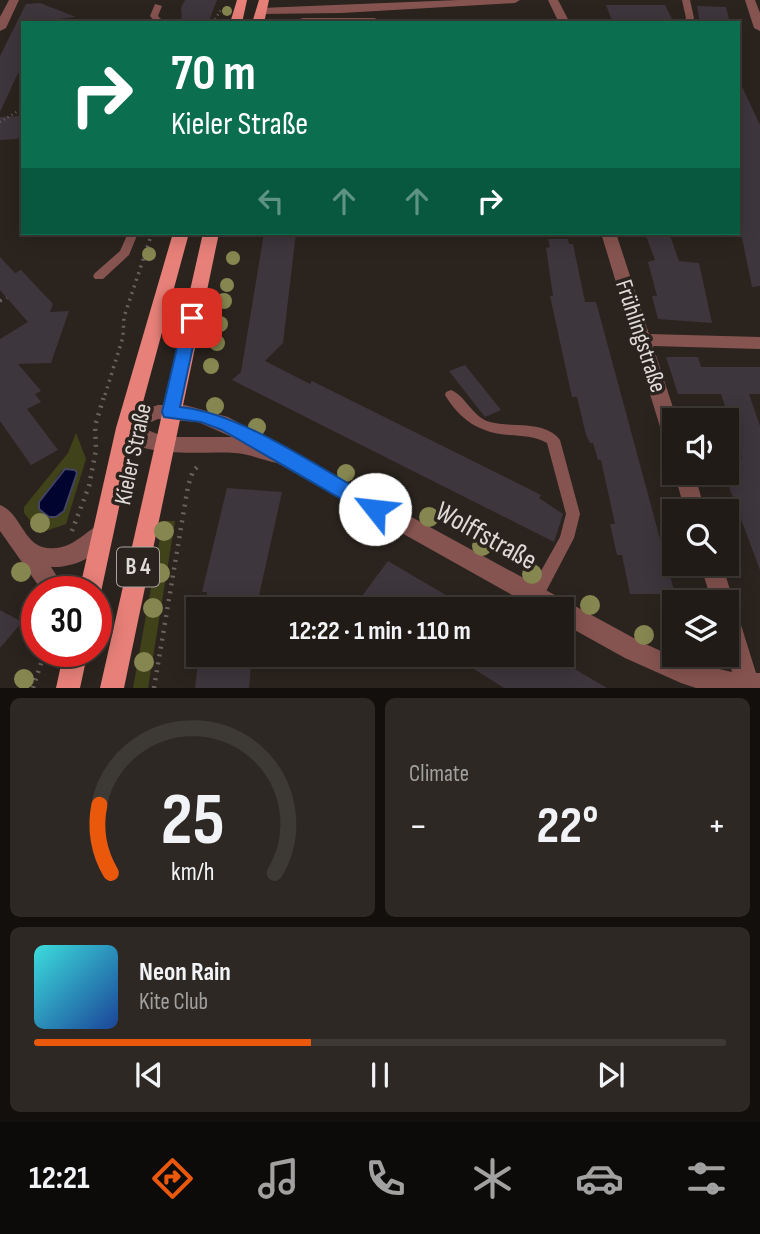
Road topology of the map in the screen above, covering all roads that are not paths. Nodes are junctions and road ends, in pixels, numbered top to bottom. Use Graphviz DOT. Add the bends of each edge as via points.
graph roads {
  1 [pos="14,0"];
  2 [pos="242,0"];
  3 [pos="515,0"];
  4 [pos="553,0"];
  5 [pos="686,0"];
  6 [pos="750,0"];
  7 [pos="158,6"];
  8 [pos="261,11"];
  9 [pos="159,21"];
  10 [pos="237,21"];
  11 [pos="299,21"];
  12 [pos="378,21"];
  13 [pos="564,21"];
  14 [pos="688,21"];
  15 [pos="0,28"];
  16 [pos="760,28"];
  17 [pos="132,235"];
  18 [pos="180,235"];
  19 [pos="211,235"];
  20 [pos="609,235"];
  21 [pos="99,276"];
  22 [pos="644,340"];
  23 [pos="760,343"];
  24 [pos="451,395"];
  25 [pos="664,408"];
  26 [pos="170,412"];
  27 [pos="126,428"];
  28 [pos="163,446"];
  29 [pos="276,455"];
  30 [pos="0,514"];
  31 [pos="104,530"];
  32 [pos="24,549"];
  33 [pos="44,576"];
  34 [pos="94,576"];
  35 [pos="535,597"];
  36 [pos="574,618"];
  37 [pos="739,650"];
  38 [pos="73,667"];
  39 [pos="752,686"];
  40 [pos="68,688"];
  41 [pos="111,688"];
  1 -- 15 [label="street"];
  2 -- 10 [label="main road"];
  3 -- 8 [label="street"];
  4 -- 13 [label="street"];
  5 -- 14 [label="lane"];
  6 -- 16 [label="street"];
  7 -- 9 [label="lane" via="154,16"];
  11 -- 12 [label="lane"];
  17 -- 21 [label="lane" via="125,253"];
  18 -- 27 [label="main road, Kieler Straße / B 4"];
  19 -- 26 [label="main road, Kieler Straße / B 4"];
  20 -- 22 [label="street, Frühlingstraße"];
  22 -- 23 [label="street"];
  22 -- 25 [label="street, Frühlingstraße"];
  24 -- 35 [label="lane" via="481,424 552,440 573,513 567,538"];
  26 -- 27 [label="street, Wolffstraße" via="146,414"];
  26 -- 28 [label="main road, Kieler Straße / B 4"];
  26 -- 29 [label="street, Wolffstraße" via="221,422"];
  27 -- 28 [label="street, Wolffstraße"];
  27 -- 31 [label="main road, Kieler Straße / B 4"];
  28 -- 29 [label="street, Wolffstraße" via="234,445"];
  28 -- 41 [label="main road, Kieler Straße / B 4"];
  29 -- 35 [label="street, Wolffstraße"];
  30 -- 32 [label="street"];
  31 -- 32 [label="street" via="90,546 66,557 40,556"];
  31 -- 34 [label="main road, Kieler Straße / B 4"];
  32 -- 33 [label="street"];
  36 -- 39 [label="street, Wolffstraße" via="665,667 707,681"];
  37 -- 39 [label="street"];
  38 -- 40 [label="main road"];
}
